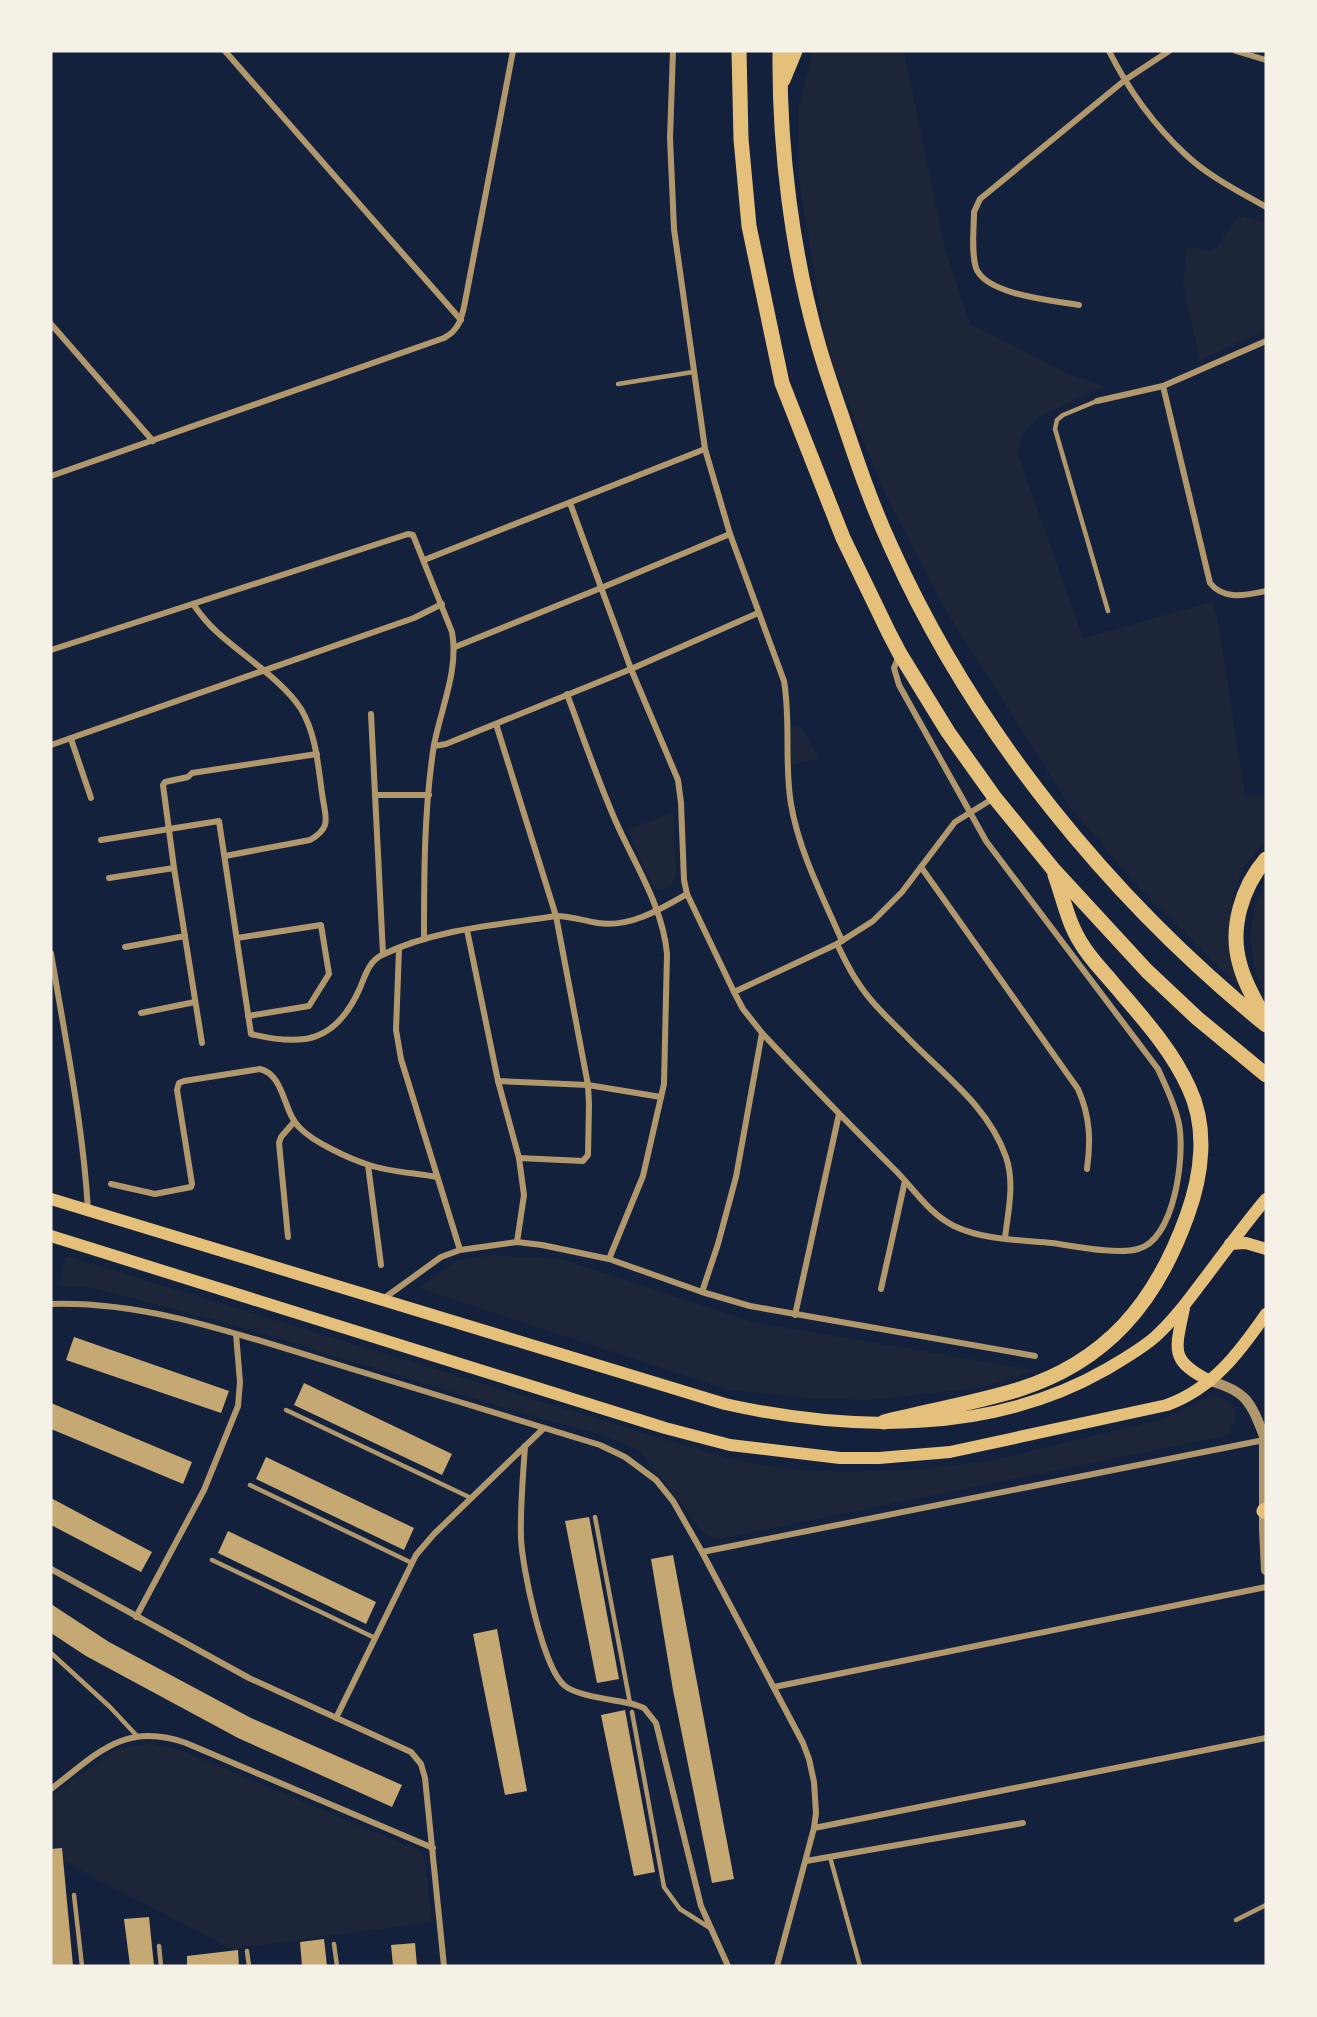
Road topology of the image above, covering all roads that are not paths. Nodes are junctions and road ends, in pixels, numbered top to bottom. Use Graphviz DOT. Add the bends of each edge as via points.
graph roads {
  1 [pos="225,51"];
  2 [pos="513,51"];
  3 [pos="673,51"];
  4 [pos="739,51"];
  5 [pos="780,51"];
  6 [pos="795,51"];
  7 [pos="1109,51"];
  8 [pos="1169,51"];
  9 [pos="1236,51"];
  10 [pos="1266,60"];
  11 [pos="1125,80"];
  12 [pos="780,89"];
  13 [pos="1266,207"];
  14 [pos="1079,305"];
  15 [pos="461,320"];
  16 [pos="51,324"];
  17 [pos="1266,341"];
  18 [pos="693,372"];
  19 [pos="618,384"];
  20 [pos="1163,386"];
  21 [pos="1097,401"];
  22 [pos="153,441"];
  23 [pos="705,449"];
  24 [pos="51,476"];
  25 [pos="570,503"];
  26 [pos="730,534"];
  27 [pos="424,561"];
  28 [pos="601,588"];
  29 [pos="1266,591"];
  30 [pos="192,604"];
  31 [pos="442,604"];
  32 [pos="1108,611"];
  33 [pos="758,613"];
  34 [pos="455,647"];
  35 [pos="51,650"];
  36 [pos="900,654"];
  37 [pos="631,669"];
  38 [pos="263,671"];
  39 [pos="567,694"];
  40 [pos="371,714"];
  41 [pos="496,724"];
  42 [pos="71,739"];
  43 [pos="51,745"];
  44 [pos="434,746"];
  45 [pos="316,754"];
  46 [pos="375,795"];
  47 [pos="429,795"];
  48 [pos="90,798"];
  49 [pos="995,798"];
  50 [pos="970,812"];
  51 [pos="168,829"];
  52 [pos="101,840"];
  53 [pos="225,856"];
  54 [pos="1266,859"];
  55 [pos="921,867"];
  56 [pos="174,868"];
  57 [pos="1053,869"];
  58 [pos="110,878"];
  59 [pos="687,894"];
  60 [pos="657,912"];
  61 [pos="556,916"];
  62 [pos="467,930"];
  63 [pos="185,936"];
  64 [pos="237,938"];
  65 [pos="424,939"];
  66 [pos="839,943"];
  67 [pos="125,947"];
  68 [pos="399,949"];
  69 [pos="51,953"];
  70 [pos="383,954"];
  71 [pos="734,992"];
  72 [pos="195,1002"];
  73 [pos="141,1013"];
  74 [pos="248,1016"];
  75 [pos="1266,1020"];
  76 [pos="1266,1025"];
  77 [pos="762,1033"];
  78 [pos="202,1043"];
  79 [pos="1266,1075"];
  80 [pos="498,1081"];
  81 [pos="588,1085"];
  82 [pos="661,1097"];
  83 [pos="839,1114"];
  84 [pos="294,1122"];
  85 [pos="519,1158"];
  86 [pos="368,1165"];
  87 [pos="1087,1168"];
  88 [pos="437,1177"];
  89 [pos="905,1181"];
  90 [pos="111,1184"];
  91 [pos="51,1199"];
  92 [pos="1266,1199"];
  93 [pos="88,1211"];
  94 [pos="51,1236"];
  95 [pos="288,1237"];
  96 [pos="1005,1238"];
  97 [pos="517,1242"];
  98 [pos="1230,1244"];
  99 [pos="1266,1249"];
  100 [pos="460,1250"];
  101 [pos="609,1259"];
  102 [pos="381,1266"];
  103 [pos="881,1289"];
  104 [pos="702,1292"];
  105 [pos="383,1300"];
  106 [pos="51,1304"];
  107 [pos="1184,1307"];
  108 [pos="1266,1314"];
  109 [pos="795,1315"];
  110 [pos="236,1334"];
  111 [pos="1035,1356"];
  112 [pos="1210,1381"];
  113 [pos="286,1410"];
  114 [pos="884,1422"];
  115 [pos="544,1428"];
  116 [pos="1265,1435"];
  117 [pos="525,1446"];
  118 [pos="250,1485"];
  119 [pos="471,1498"];
  120 [pos="1265,1511"];
  121 [pos="596,1517"];
  122 [pos="702,1552"];
  123 [pos="212,1560"];
  124 [pos="412,1563"];
  125 [pos="51,1569"];
  126 [pos="1266,1570"];
  127 [pos="1266,1587"];
  128 [pos="136,1617"];
  129 [pos="375,1638"];
  130 [pos="51,1653"];
  131 [pos="774,1687"];
  132 [pos="630,1703"];
  133 [pos="632,1712"];
  134 [pos="336,1718"];
  135 [pos="137,1736"];
  136 [pos="1266,1738"];
  137 [pos="51,1789"];
  138 [pos="1023,1823"];
  139 [pos="814,1828"];
  140 [pos="433,1848"];
  141 [pos="830,1857"];
  142 [pos="806,1861"];
  143 [pos="74,1894"];
  144 [pos="1266,1905"];
  145 [pos="1236,1920"];
  146 [pos="710,1928"];
  147 [pos="334,1944"];
  148 [pos="159,1946"];
  149 [pos="247,1951"];
  150 [pos="82,1966"];
  151 [pos="161,1966"];
  152 [pos="249,1966"];
  153 [pos="337,1966"];
  154 [pos="444,1966"];
  155 [pos="728,1966"];
  156 [pos="777,1966"];
  157 [pos="860,1966"];
  1 -- 15 [label="street"];
  2 -- 15 [label="street"];
  3 -- 18 [label="street" via="670,149 674,229"];
  4 -- 36 [label="highway" via="741,139 749,226 782,383 843,538"];
  5 -- 12 [label="highway"];
  6 -- 12 [label="highway"];
  7 -- 11 [label="street"];
  8 -- 11 [label="street"];
  9 -- 10 [label="street"];
  11 -- 13 [label="street" via="1186,155"];
  11 -- 14 [label="street" via="980,200 974,212 975,260 981,275 1016,295"];
  12 -- 76 [label="highway" via="791,214 819,346 864,484 924,614 1024,773 1079,843 1171,941"];
  15 -- 22 [label="street" via="454,332 444,338"];
  16 -- 22 [label="street"];
  17 -- 20 [label="street"];
  18 -- 19 [label="lane"];
  18 -- 23 [label="street"];
  20 -- 21 [label="street"];
  20 -- 29 [label="street" via="1210,583 1229,595"];
  21 -- 32 [label="lane" via="1063,415 1055,429"];
  22 -- 24 [label="street"];
  23 -- 25 [label="street"];
  23 -- 26 [label="street"];
  25 -- 27 [label="street"];
  25 -- 28 [label="street"];
  26 -- 28 [label="street"];
  26 -- 33 [label="street"];
  27 -- 30 [label="street" via="416,538 408,534"];
  27 -- 31 [label="street"];
  28 -- 34 [label="street"];
  28 -- 37 [label="street"];
  30 -- 35 [label="street"];
  30 -- 38 [label="street" via="216,631"];
  31 -- 34 [label="street"];
  31 -- 38 [label="street" via="414,618"];
  33 -- 37 [label="street"];
  33 -- 66 [label="street" via="788,702 787,767 799,837"];
  34 -- 44 [label="street"];
  36 -- 49 [label="highway"];
  36 -- 50 [label="street" via="894,668 899,685"];
  37 -- 39 [label="street"];
  37 -- 59 [label="street" via="678,780"];
  38 -- 42 [label="street"];
  38 -- 45 [label="street" via="302,710"];
  39 -- 41 [label="street"];
  39 -- 60 [label="street" via="615,820"];
  40 -- 46 [label="street"];
  41 -- 44 [label="street"];
  41 -- 61 [label="street"];
  42 -- 43 [label="street"];
  42 -- 48 [label="street"];
  44 -- 47 [label="street"];
  45 -- 51 [label="street" via="192,773 165,782"];
  45 -- 53 [label="street" via="326,822 321,833 309,840"];
  46 -- 47 [label="street"];
  46 -- 70 [label="street"];
  47 -- 65 [label="street"];
  49 -- 50 [label="street"];
  49 -- 57 [label="highway"];
  50 -- 55 [label="street" via="955,822"];
  50 -- 96 [label="street" via="992,849 1158,1069 1176,1110 1181,1138 1172,1203 1160,1231 1145,1247 1124,1251"];
  51 -- 52 [label="street"];
  51 -- 53 [label="street" via="219,821"];
  51 -- 56 [label="street"];
  53 -- 64 [label="street"];
  54 -- 75 [label="highway" via="1245,894 1236,939 1239,963"];
  55 -- 66 [label="street" via="873,921"];
  55 -- 87 [label="street" via="1078,1089 1090,1135"];
  56 -- 58 [label="street"];
  56 -- 63 [label="street"];
  57 -- 79 [label="highway" via="1147,970"];
  57 -- 114 [label="highway" via="1079,941 1163,1043 1191,1090 1202,1144 1191,1206 1154,1287 1121,1330 1092,1353 1017,1390"];
  59 -- 60 [label="street"];
  59 -- 71 [label="street"];
  60 -- 61 [label="street" via="609,924"];
  60 -- 82 [label="street" via="667,954"];
  61 -- 62 [label="street"];
  61 -- 81 [label="street"];
  62 -- 65 [label="street"];
  62 -- 80 [label="street"];
  63 -- 67 [label="street"];
  63 -- 72 [label="street"];
  64 -- 74 [label="street"];
  64 -- 74 [label="street" via="321,925 329,974 309,1006"];
  65 -- 68 [label="street"];
  66 -- 71 [label="street"];
  66 -- 96 [label="street" via="868,997 991,1125 1008,1170 1010,1199"];
  68 -- 70 [label="street"];
  68 -- 88 [label="street" via="396,1030"];
  69 -- 93 [label="street"];
  70 -- 74 [label="street" via="371,964 344,1015 313,1038 293,1041 251,1034"];
  71 -- 77 [label="street"];
  72 -- 73 [label="street"];
  72 -- 78 [label="street"];
  77 -- 83 [label="street"];
  77 -- 104 [label="street" via="736,1177"];
  80 -- 81 [label="street"];
  80 -- 85 [label="street"];
  81 -- 82 [label="street"];
  81 -- 85 [label="street" via="588,1155 583,1161"];
  82 -- 101 [label="street" via="643,1176"];
  83 -- 89 [label="street"];
  83 -- 109 [label="street"];
  84 -- 86 [label="street" via="317,1141"];
  84 -- 90 [label="street" via="274,1078 265,1070 184,1081 177,1090 191,1187 154,1194"];
  84 -- 95 [label="street" via="279,1143"];
  85 -- 97 [label="street" via="524,1195"];
  86 -- 88 [label="street"];
  86 -- 102 [label="street"];
  88 -- 100 [label="street"];
  89 -- 96 [label="street" via="928,1208 955,1226"];
  89 -- 103 [label="street"];
  91 -- 93 [label="main road"];
  92 -- 98 [label="main road"];
  93 -- 105 [label="main road"];
  94 -- 112 [label="main road" via="665,1428 775,1452 840,1458 950,1452 1154,1409 1179,1401"];
  97 -- 100 [label="street"];
  97 -- 101 [label="street"];
  98 -- 99 [label="main road"];
  98 -- 107 [label="main road"];
  100 -- 105 [label="street" via="441,1257"];
  101 -- 104 [label="street"];
  104 -- 109 [label="street"];
  105 -- 114 [label="main road" via="725,1404 816,1420"];
  106 -- 110 [label="street" via="105,1305"];
  107 -- 112 [label="main road" via="1177,1352 1192,1372"];
  107 -- 114 [label="main road" via="1155,1338 1121,1361 1048,1397 984,1414 925,1422"];
  108 -- 112 [label="main road" via="1235,1356"];
  109 -- 111 [label="street"];
  110 -- 115 [label="street"];
  110 -- 128 [label="street" via="238,1406 204,1490"];
  112 -- 116 [label="street" via="1232,1388 1246,1398"];
  113 -- 119 [label="lane"];
  115 -- 117 [label="street"];
  115 -- 122 [label="street" via="600,1445 641,1467 673,1501"];
  116 -- 120 [label="street"];
  116 -- 122 [label="street"];
  117 -- 119 [label="street"];
  117 -- 132 [label="street" via="521,1547 546,1652 565,1686"];
  118 -- 124 [label="lane"];
  119 -- 124 [label="street" via="434,1534"];
  120 -- 126 [label="street"];
  121 -- 132 [label="lane"];
  122 -- 131 [label="street"];
  123 -- 129 [label="lane"];
  124 -- 129 [label="street"];
  125 -- 128 [label="street"];
  127 -- 131 [label="street"];
  128 -- 134 [label="street" via="249,1678"];
  129 -- 134 [label="street"];
  130 -- 135 [label="lane"];
  131 -- 139 [label="street" via="809,1759 815,1800"];
  132 -- 146 [label="street" via="644,1708 660,1732 691,1873"];
  133 -- 146 [label="lane" via="664,1887 680,1909"];
  134 -- 140 [label="street" via="417,1757 425,1778"];
  135 -- 137 [label="street" via="112,1743"];
  135 -- 140 [label="street" via="177,1740"];
  136 -- 139 [label="street"];
  138 -- 141 [label="street"];
  139 -- 142 [label="street"];
  140 -- 154 [label="street"];
  141 -- 142 [label="street"];
  141 -- 157 [label="lane"];
  142 -- 156 [label="street"];
  143 -- 150 [label="lane"];
  144 -- 145 [label="lane"];
  146 -- 155 [label="street"];
  147 -- 153 [label="lane"];
  148 -- 151 [label="lane"];
  149 -- 152 [label="lane"];
}
